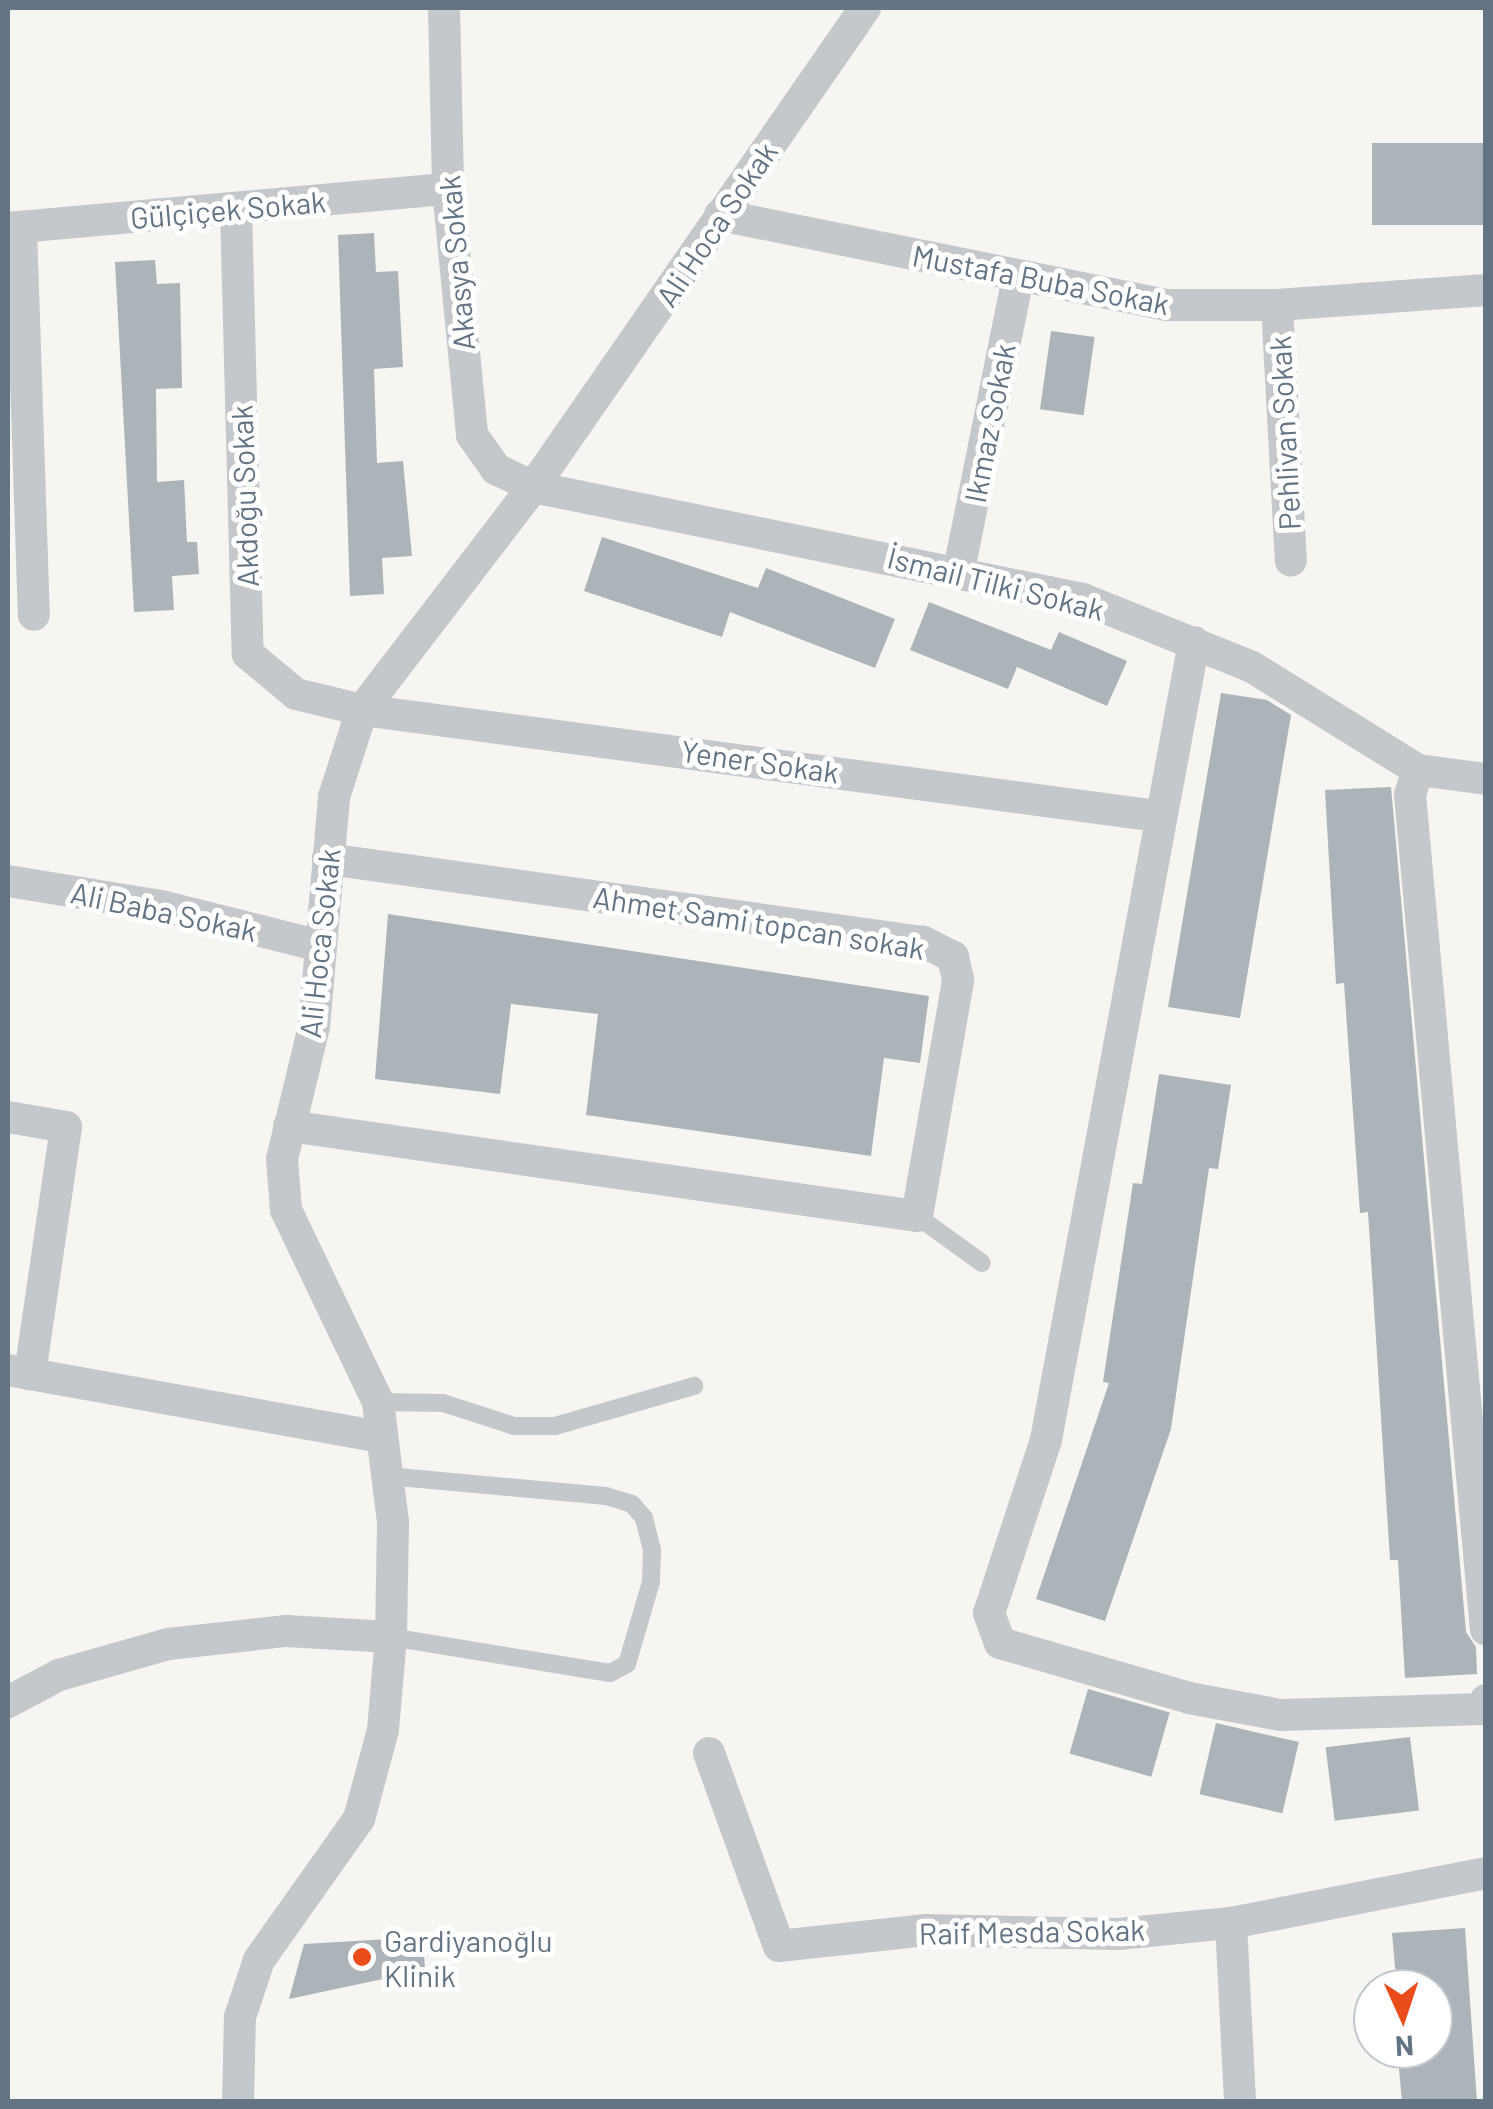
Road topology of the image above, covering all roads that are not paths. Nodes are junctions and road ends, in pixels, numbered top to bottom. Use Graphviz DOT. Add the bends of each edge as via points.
graph roads {
  1 [pos="444,8"];
  2 [pos="865,8"];
  3 [pos="448,189"];
  4 [pos="236,209"];
  5 [pos="720,215"];
  6 [pos="14,228"];
  7 [pos="1018,278"];
  8 [pos="1486,290"];
  9 [pos="1277,305"];
  10 [pos="533,487"];
  11 [pos="1291,561"];
  12 [pos="959,570"];
  13 [pos="34,615"];
  14 [pos="1194,642"];
  15 [pos="362,710"];
  16 [pos="1418,770"];
  17 [pos="1486,779"];
  18 [pos="1158,816"];
  19 [pos="328,859"];
  20 [pos="8,880"];
  21 [pos="320,946"];
  22 [pos="8,1116"];
  23 [pos="289,1126"];
  24 [pos="918,1216"];
  25 [pos="982,1262"];
  26 [pos="19,1372"];
  27 [pos="694,1386"];
  28 [pos="378,1402"];
  29 [pos="382,1437"];
  30 [pos="388,1476"];
  31 [pos="1486,1630"];
  32 [pos="391,1637"];
  33 [pos="1486,1700"];
  34 [pos="8,1702"];
  35 [pos="709,1753"];
  36 [pos="1486,1874"];
  37 [pos="1231,1923"];
  38 [pos="238,2102"];
  39 [pos="1240,2102"];
  1 -- 3 [label="street, Akasya Sokak"];
  2 -- 5 [label="street, Ali Hoca Sokak"];
  3 -- 4 [label="street, Gülçiçek Sokak"];
  3 -- 10 [label="street, Akasya Sokak" via="472,434 496,469"];
  4 -- 6 [label="street, Gülçiçek Sokak"];
  4 -- 15 [label="street, Akdoğu Sokak" via="248,654 296,694"];
  5 -- 7 [label="street, Mustafa Buba Sokak"];
  5 -- 10 [label="street, Ali Hoca Sokak"];
  6 -- 13 [label="street"];
  7 -- 9 [label="street, Mustafa Buba Sokak" via="1167,305"];
  7 -- 12 [label="street, Ikmaz Sokak"];
  8 -- 9 [label="street, Mustafa Buba Sokak"];
  9 -- 11 [label="street, Pehlivan Sokak"];
  10 -- 12 [label="street, İsmail Tilki Sokak"];
  10 -- 15 [label="street, Ali Hoca Sokak"];
  12 -- 14 [label="street, İsmail Tilki Sokak" via="1083,599"];
  14 -- 16 [label="street, İsmail Tilki Sokak" via="1252,667"];
  14 -- 18 [label="street"];
  15 -- 18 [label="street, Yener Sokak"];
  15 -- 19 [label="street, Ali Hoca Sokak" via="334,797"];
  16 -- 17 [label="street, İsmail Tilki Sokak"];
  16 -- 31 [label="street" via="1410,795"];
  18 -- 33 [label="street" via="1046,1440 989,1614 1000,1643 1188,1698 1282,1715 1485,1708"];
  19 -- 21 [label="street, Ali Hoca Sokak"];
  19 -- 24 [label="street, Ahmet Sami topcan sokak" via="923,942 953,957 958,980"];
  20 -- 21 [label="street, Ali Baba Sokak" via="161,906"];
  21 -- 23 [label="street, Ali Hoca Sokak" via="314,1027"];
  22 -- 26 [label="street" via="66,1127"];
  23 -- 24 [label="street"];
  23 -- 28 [label="street, Ali Hoca Sokak" via="282,1158 286,1210"];
  24 -- 25 [label="lane"];
  26 -- 29 [label="street"];
  27 -- 28 [label="lane" via="555,1426 514,1426 443,1403"];
  28 -- 29 [label="street, Ali Hoca Sokak"];
  29 -- 30 [label="street, Ali Hoca Sokak"];
  30 -- 32 [label="street, Ali Hoca Sokak"];
  30 -- 32 [label="lane" via="606,1496 632,1504 644,1518 652,1551 651,1582 627,1664 610,1673"];
  32 -- 34 [label="street" via="286,1631 168,1644 59,1675"];
  32 -- 38 [label="street, Ali Hoca Sokak" via="383,1730 359,1818 259,1960 240,2017"];
  35 -- 37 [label="street, Raif Mesda Sokak" via="779,1946 926,1930 1118,1934"];
  36 -- 37 [label="street, Raif Mesda Sokak"];
  37 -- 39 [label="street"];
}
